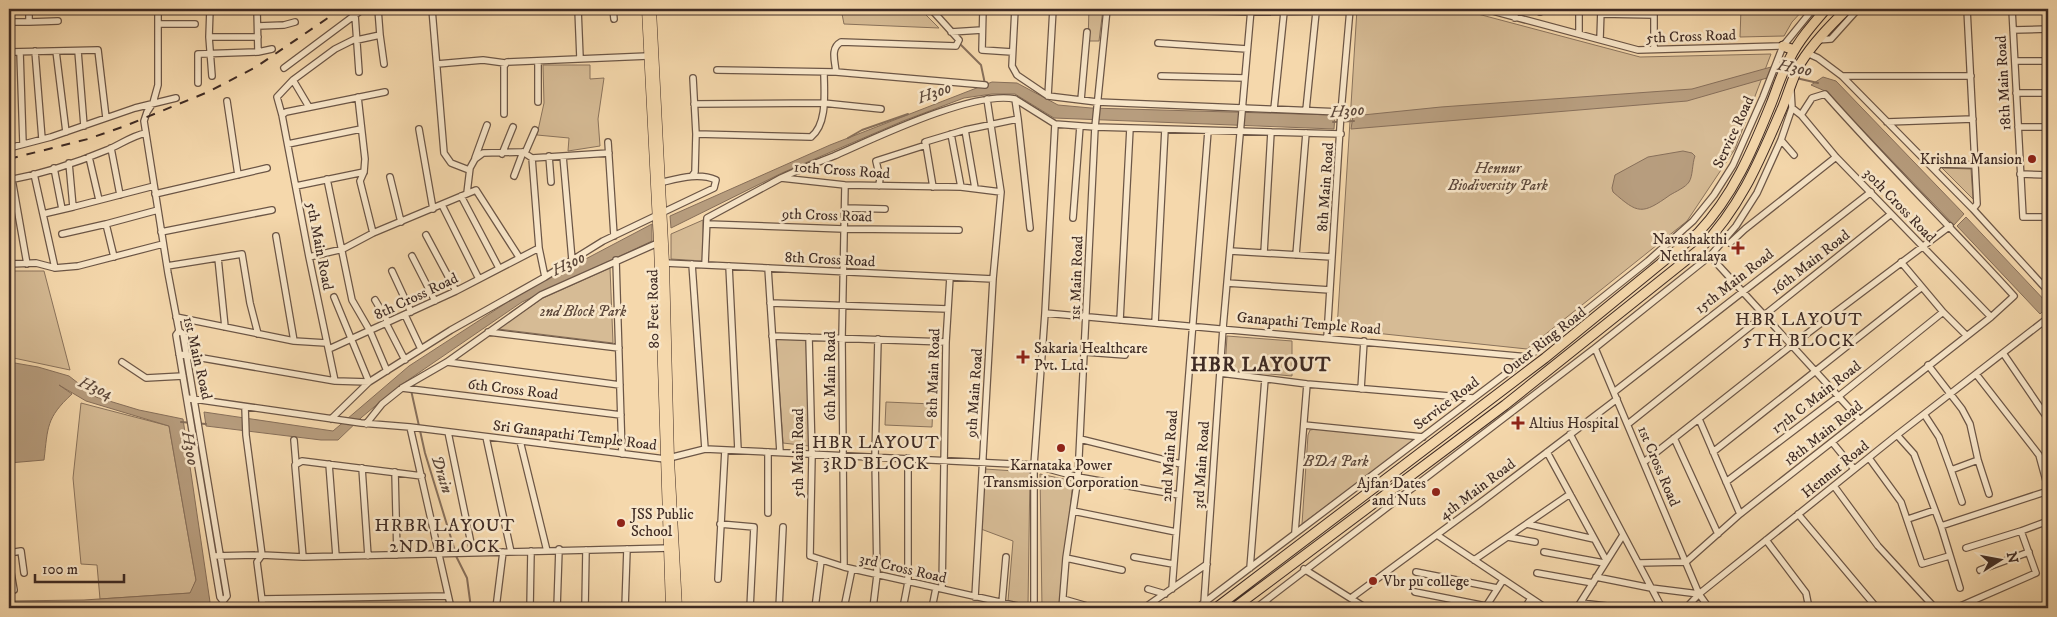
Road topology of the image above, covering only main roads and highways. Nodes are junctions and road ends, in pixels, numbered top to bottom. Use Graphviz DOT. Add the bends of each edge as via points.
graph roads {
  1 [pos="646,9"];
  2 [pos="652,9"];
  3 [pos="1826,9"];
  4 [pos="1847,9"];
  5 [pos="1783,46"];
  6 [pos="1794,50"];
  7 [pos="658,184"];
  8 [pos="661,241"];
  9 [pos="667,459"];
  10 [pos="672,548"];
  11 [pos="670,608"];
  12 [pos="678,608"];
  13 [pos="1216,608"];
  14 [pos="1234,608"];
  1 -- 7 [label="main road, 80 Feet Road"];
  2 -- 7 [label="main road, 80 Feet Road"];
  3 -- 6 [label="highway, Outer Ring Road"];
  4 -- 14 [label="highway, Outer Ring Road" via="1817,40 1798,67 1753,177 1728,216 1700,249 1504,405"];
  5 -- 6 [label="highway"];
  6 -- 13 [label="highway, Outer Ring Road" via="1739,177 1698,233 1545,358"];
  7 -- 8 [label="main road, 80 Feet Road"];
  8 -- 9 [label="main road, 80 Feet Road"];
  8 -- 9 [label="main road, 80 Feet Road" via="666,263"];
  9 -- 10 [label="main road, 80 Feet Road"];
  10 -- 11 [label="main road, 80 Feet Road"];
  10 -- 12 [label="main road, 80 Feet Road"];
}
